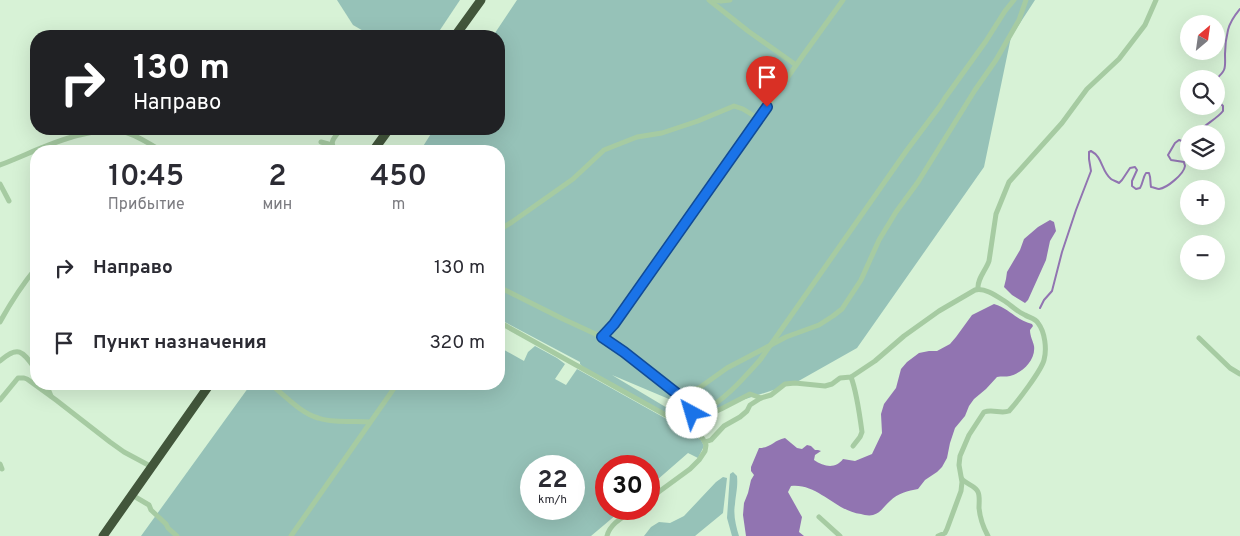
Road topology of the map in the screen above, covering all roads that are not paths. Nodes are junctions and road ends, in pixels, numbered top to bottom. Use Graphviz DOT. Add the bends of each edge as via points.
graph roads {
  1 [pos="481,0"];
  2 [pos="709,0"];
  3 [pos="714,0"];
  4 [pos="730,0"];
  5 [pos="843,0"];
  6 [pos="1014,0"];
  7 [pos="1026,0"];
  8 [pos="1156,0"];
  9 [pos="459,30"];
  10 [pos="796,66"];
  11 [pos="759,118"];
  12 [pos="78,135"];
  13 [pos="133,135"];
  14 [pos="336,135"];
  15 [pos="322,142"];
  16 [pos="48,145"];
  17 [pos="152,145"];
  18 [pos="332,145"];
  19 [pos="30,152"];
  20 [pos="0,165"];
  21 [pos="0,184"];
  22 [pos="9,201"];
  23 [pos="505,226"];
  24 [pos="30,276"];
  25 [pos="978,289"];
  26 [pos="505,290"];
  27 [pos="0,322"];
  28 [pos="505,325"];
  29 [pos="602,337"];
  30 [pos="1199,338"];
  31 [pos="771,344"];
  32 [pos="0,360"];
  33 [pos="30,362"];
  34 [pos="1240,374"];
  35 [pos="851,377"];
  36 [pos="30,381"];
  37 [pos="43,390"];
  38 [pos="48,390"];
  39 [pos="206,390"];
  40 [pos="277,390"];
  41 [pos="393,390"];
  42 [pos="675,393"];
  43 [pos="51,396"];
  44 [pos="760,398"];
  45 [pos="0,400"];
  46 [pos="692,413"];
  47 [pos="700,413"];
  48 [pos="370,422"];
  49 [pos="688,424"];
  50 [pos="705,442"];
  51 [pos="853,446"];
  52 [pos="152,467"];
  53 [pos="964,485"];
  54 [pos="660,490"];
  55 [pos="132,495"];
  56 [pos="819,517"];
  57 [pos="620,520"];
  58 [pos="104,536"];
  59 [pos="177,536"];
  60 [pos="291,536"];
  61 [pos="607,536"];
  62 [pos="840,536"];
  63 [pos="938,536"];
  64 [pos="988,536"];
  1 -- 9 [label="highway"];
  2 -- 10 [label="street"];
  3 -- 4 [label="street"];
  5 -- 10 [label="street"];
  6 -- 31 [label="street"];
  7 -- 31 [label="street" via="1019,20 996,60 896,212 842,309 819,325"];
  8 -- 25 [label="street" via="1145,25 1118,59 1087,89 1049,139 1009,182 996,214 989,260"];
  10 -- 11 [label="street"];
  11 -- 23 [label="street" via="734,106 698,121 637,137 604,150 574,179"];
  11 -- 29 [label="street"];
  12 -- 16 [label="street"];
  13 -- 17 [label="street"];
  14 -- 18 [label="street"];
  15 -- 18 [label="street"];
  19 -- 20 [label="street"];
  21 -- 22 [label="street"];
  24 -- 27 [label="street" via="8,305"];
  25 -- 35 [label="street" via="939,311"];
  25 -- 53 [label="street" via="993,294 1037,321 1043,331 1045,355 1039,370 1009,411 984,412 976,424 960,456"];
  26 -- 29 [label="street"];
  28 -- 49 [label="street" via="640,401"];
  29 -- 42 [label="street"];
  30 -- 34 [label="street"];
  31 -- 42 [label="street" via="699,388"];
  31 -- 47 [label="street" via="737,386"];
  32 -- 33 [label="street" via="14,351"];
  35 -- 44 [label="street" via="840,378 825,386 785,384 771,395"];
  35 -- 51 [label="street" via="862,432"];
  36 -- 45 [label="street" via="18,378"];
  37 -- 43 [label="street"];
  38 -- 43 [label="street"];
  39 -- 52 [label="highway"];
  40 -- 48 [label="street" via="301,410 318,418"];
  41 -- 48 [label="street"];
  42 -- 46 [label="street"];
  43 -- 52 [label="street" via="124,452"];
  44 -- 47 [label="street" via="750,394 712,413"];
  44 -- 50 [label="street"];
  46 -- 47 [label="street"];
  46 -- 49 [label="street"];
  48 -- 60 [label="street"];
  49 -- 50 [label="street"];
  50 -- 54 [label="street" via="705,452 699,460"];
  52 -- 55 [label="highway"];
  53 -- 63 [label="street" via="945,533"];
  53 -- 64 [label="street" via="978,491 980,514"];
  55 -- 58 [label="highway"];
  55 -- 59 [label="street" via="149,505"];
  56 -- 62 [label="street"];
  57 -- 61 [label="street"];
}
